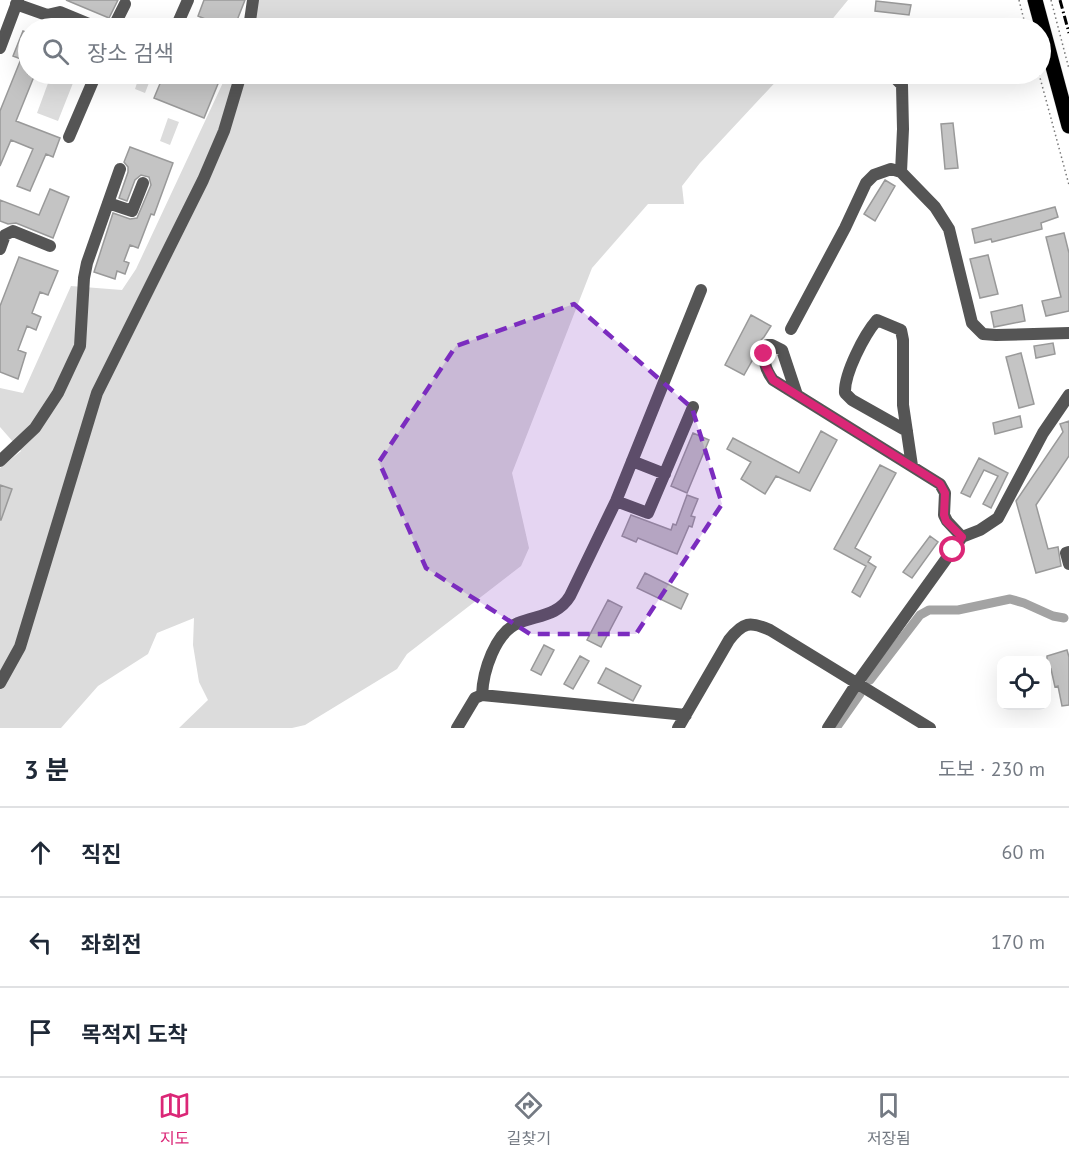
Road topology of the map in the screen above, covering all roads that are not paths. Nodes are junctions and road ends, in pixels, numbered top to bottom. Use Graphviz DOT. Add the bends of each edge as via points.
graph roads {
  1 [pos="188,0"];
  2 [pos="253,0"];
  3 [pos="1035,0"];
  4 [pos="17,2"];
  5 [pos="125,4"];
  6 [pos="47,15"];
  7 [pos="49,18"];
  8 [pos="74,18"];
  9 [pos="118,18"];
  10 [pos="180,18"];
  11 [pos="250,18"];
  12 [pos="1040,18"];
  13 [pos="0,48"];
  14 [pos="1051,59"];
  15 [pos="92,84"];
  16 [pos="238,84"];
  17 [pos="901,84"];
  18 [pos="1069,126"];
  19 [pos="69,137"];
  20 [pos="120,169"];
  21 [pos="901,172"];
  22 [pos="143,183"];
  23 [pos="108,203"];
  24 [pos="3,234"];
  25 [pos="50,246"];
  26 [pos="0,249"];
  27 [pos="701,290"];
  28 [pos="791,330"];
  29 [pos="1069,333"];
  30 [pos="797,394"];
  31 [pos="1069,395"];
  32 [pos="693,407"];
  33 [pos="907,431"];
  34 [pos="0,460"];
  35 [pos="632,461"];
  36 [pos="912,466"];
  37 [pos="664,474"];
  38 [pos="616,501"];
  39 [pos="962,537"];
  40 [pos="1069,552"];
  41 [pos="1069,564"];
  42 [pos="0,683"];
  43 [pos="857,683"];
  44 [pos="482,695"];
  45 [pos="686,715"];
  46 [pos="456,728"];
  47 [pos="678,728"];
  48 [pos="828,728"];
  49 [pos="930,728"];
  1 -- 10 [label="street"];
  2 -- 11 [label="street"];
  3 -- 12 [label="main road"];
  4 -- 6 [label="street"];
  4 -- 13 [label="street"];
  5 -- 9 [label="street"];
  6 -- 7 [label="street"];
  6 -- 8 [label="street" via="60,12"];
  14 -- 18 [label="main road"];
  15 -- 19 [label="street"];
  16 -- 42 [label="street" via="203,180 98,393 20,647"];
  17 -- 21 [label="street"];
  20 -- 23 [label="street"];
  21 -- 28 [label="street" via="882,171 866,183"];
  21 -- 29 [label="street" via="935,207 949,229 977,330 996,335"];
  22 -- 23 [label="street" via="132,211"];
  23 -- 34 [label="street" via="87,263 80,346 58,393 35,428"];
  24 -- 25 [label="street" via="13,231"];
  24 -- 26 [label="street"];
  27 -- 35 [label="street"];
  30 -- 36 [label="street"];
  31 -- 39 [label="street" via="1043,433 998,518"];
  32 -- 37 [label="street"];
  33 -- 33 [label="street" via="901,330 877,320 845,383 845,393"];
  33 -- 36 [label="street"];
  35 -- 37 [label="street"];
  35 -- 38 [label="street"];
  36 -- 39 [label="street" via="940,484 945,493 946,521"];
  37 -- 38 [label="street" via="648,513"];
  38 -- 44 [label="street" via="566,603 511,626 504,633 490,662"];
  39 -- 43 [label="street"];
  40 -- 41 [label="street" via="1065,553"];
  43 -- 45 [label="street" via="770,630 745,625 729,640"];
  43 -- 48 [label="street"];
  43 -- 49 [label="street"];
  44 -- 45 [label="street"];
  44 -- 46 [label="street" via="475,698"];
  45 -- 47 [label="street"];
}
